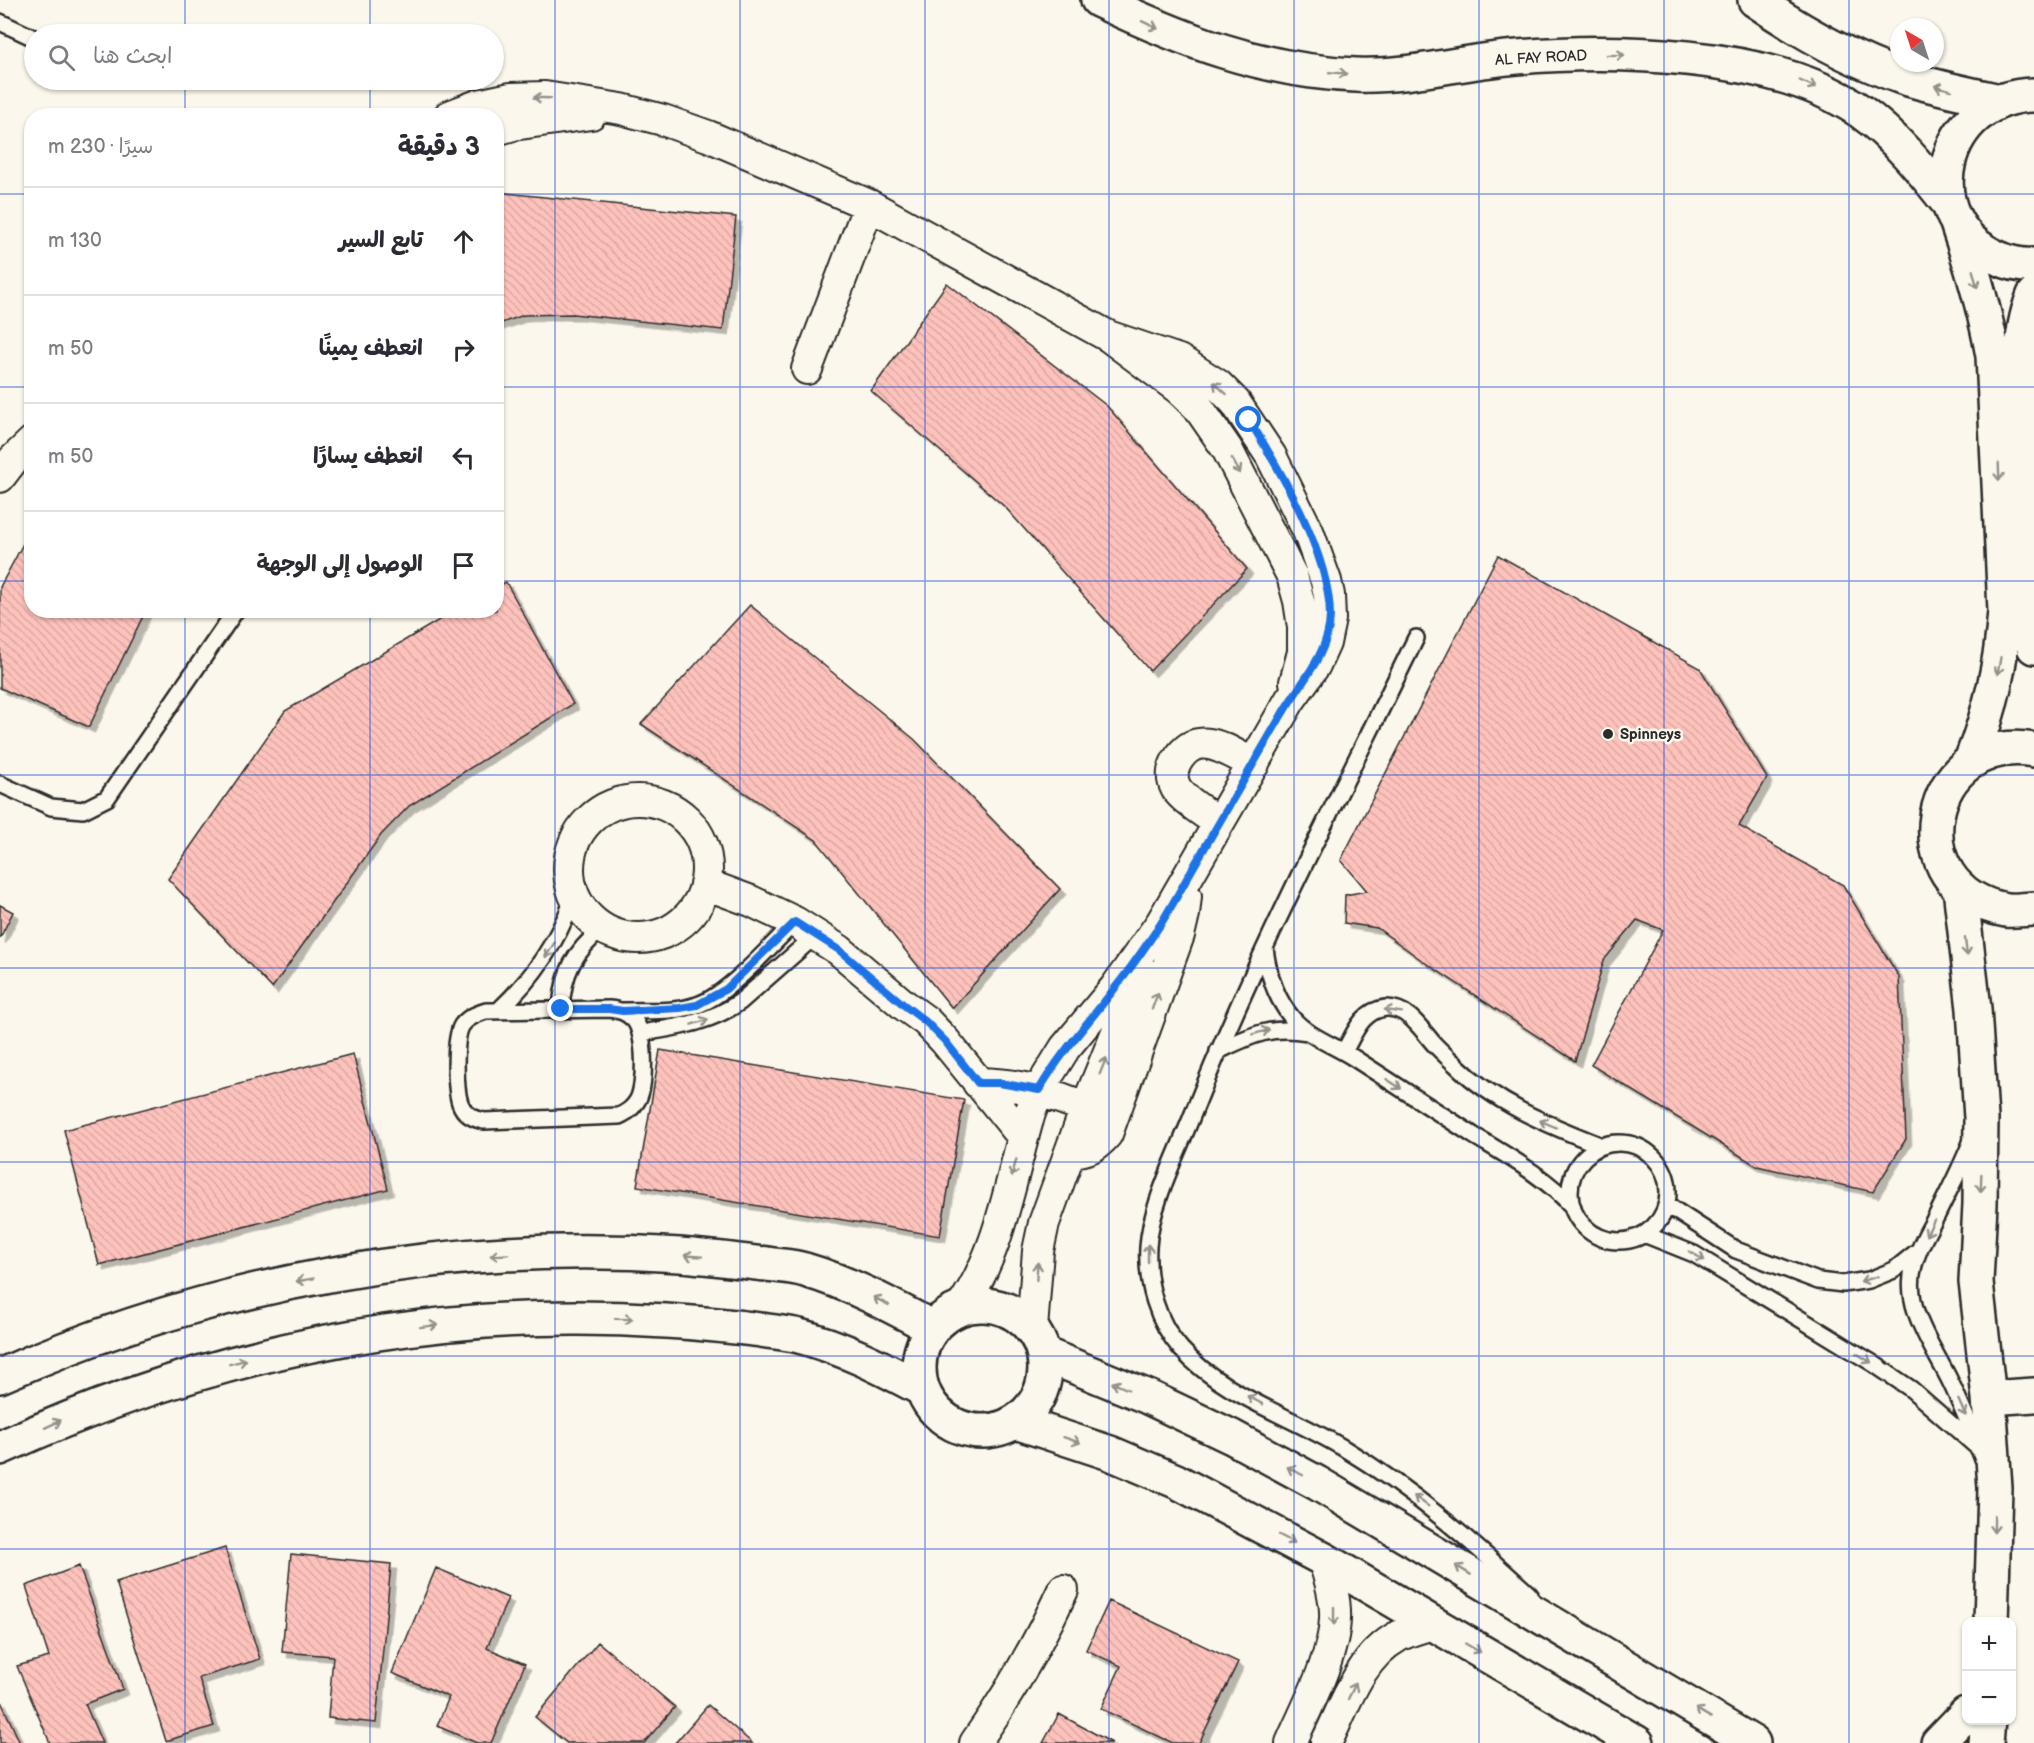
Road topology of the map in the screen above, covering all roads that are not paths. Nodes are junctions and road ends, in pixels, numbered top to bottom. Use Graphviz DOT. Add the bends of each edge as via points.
graph roads {
  1 [pos="1098,0"];
  2 [pos="1755,0"];
  3 [pos="0,21"];
  4 [pos="24,33"];
  5 [pos="2034,95"];
  6 [pos="2000,101"];
  7 [pos="470,108"];
  8 [pos="621,109"];
  9 [pos="504,128"];
  10 [pos="869,205"];
  11 [pos="1953,214"];
  12 [pos="2034,265"];
  13 [pos="2034,295"];
  14 [pos="807,369"];
  15 [pos="24,450"];
  16 [pos="0,477"];
  17 [pos="231,618"];
  18 [pos="1416,639"];
  19 [pos="2034,647"];
  20 [pos="2034,750"];
  21 [pos="1971,761"];
  22 [pos="1254,764"];
  23 [pos="0,784"];
  24 [pos="1219,823"];
  25 [pos="1186,880"];
  26 [pos="705,884"];
  27 [pos="1960,888"];
  28 [pos="573,897"];
  29 [pos="2034,909"];
  30 [pos="1161,923"];
  31 [pos="602,929"];
  32 [pos="806,929"];
  33 [pos="1265,948"];
  34 [pos="561,1009"];
  35 [pos="498,1011"];
  36 [pos="623,1011"];
  37 [pos="1307,1032"];
  38 [pos="642,1033"];
  39 [pos="1218,1051"];
  40 [pos="1344,1052"];
  41 [pos="978,1083"];
  42 [pos="1039,1090"];
  43 [pos="1086,1108"];
  44 [pos="1981,1118"];
  45 [pos="1023,1137"];
  46 [pos="1602,1146"];
  47 [pos="1070,1152"];
  48 [pos="1666,1205"];
  49 [pos="1573,1207"];
  50 [pos="1644,1234"];
  51 [pos="1919,1250"];
  52 [pos="960,1309"];
  53 [pos="933,1328"];
  54 [pos="1038,1341"];
  55 [pos="0,1376"];
  56 [pos="922,1389"];
  57 [pos="2034,1395"];
  58 [pos="1989,1398"];
  59 [pos="1016,1422"];
  60 [pos="0,1448"];
  61 [pos="1979,1448"];
  62 [pos="1995,1488"];
  63 [pos="1323,1559"];
  64 [pos="1063,1590"];
  65 [pos="1991,1617"];
  66 [pos="1432,1624"];
  67 [pos="1575,1637"];
  68 [pos="1962,1718"];
  69 [pos="1988,1725"];
  70 [pos="975,1743"];
  71 [pos="1291,1743"];
  72 [pos="1326,1743"];
  73 [pos="1637,1743"];
  74 [pos="1753,1743"];
  75 [pos="1938,1743"];
  76 [pos="1986,1743"];
  1 -- 11 [label="street, AL FAY ROAD, one-way" via="1208,48 1306,70 1406,74 1507,58 1615,54 1671,57 1762,70 1830,93 1861,112 1918,166"];
  6 -- 2 [label="street, one-way" via="1950,91 1864,62"];
  3 -- 4 [label="lane"];
  5 -- 6 [label="street"];
  6 -- 11 [label="street" via="1966,125 1955,142 1947,162 1946,184"];
  8 -- 7 [label="street, one-way" via="545,97 511,98"];
  8 -- 9 [label="street"];
  8 -- 10 [label="street" via="708,136"];
  10 -- 14 [label="street"];
  10 -- 22 [label="street" via="1108,336 1197,407 1227,449 1292,576 1303,627 1303,652 1290,700"];
  11 -- 12 [label="street, AL FAY ROAD" via="1971,240 1987,254 2007,262"];
  11 -- 21 [label="street, one-way" via="1971,263 1993,356 2006,611 1995,689"];
  13 -- 19 [label="street" via="2022,334 2022,361 2024,571"];
  15 -- 16 [label="street"];
  17 -- 23 [label="lane" via="107,798 83,810 51,807"];
  18 -- 33 [label="lane"];
  20 -- 21 [label="street" via="1994,750"];
  21 -- 27 [label="street" via="1944,792 1936,812 1934,833 1942,863"];
  22 -- 24 [label="street"];
  22 -- 24 [label="street" via="1207,743 1187,749 1173,767 1177,789"];
  24 -- 25 [label="street"];
  25 -- 30 [label="street"];
  47 -- 25 [label="street, one-way" via="1097,1145 1110,1128 1179,935"];
  26 -- 28 [label="street" via="707,862 702,841 690,823 674,809 653,801 631,800 610,805 592,817 578,834 570,854 568,875"];
  26 -- 31 [label="street" via="698,905 684,921 665,933 644,938 622,937"];
  26 -- 32 [label="street" via="751,900"];
  27 -- 29 [label="street" via="1982,903 2008,910"];
  27 -- 44 [label="street, one-way"];
  28 -- 31 [label="street" via="585,915"];
  28 -- 35 [label="lane, one-way" via="556,939 537,970"];
  30 -- 42 [label="street" via="1116,988 1065,1048"];
  43 -- 30 [label="street, one-way"];
  31 -- 34 [label="lane" via="575,956 562,990"];
  32 -- 36 [label="lane" via="726,989 697,1005"];
  38 -- 32 [label="lane, one-way" via="699,1022 727,1011 740,1002"];
  32 -- 41 [label="street" via="839,950 926,1022"];
  33 -- 37 [label="lane" via="1278,995"];
  33 -- 39 [label="lane"];
  34 -- 35 [label="lane"];
  34 -- 36 [label="lane"];
  35 -- 38 [label="lane" via="474,1015 463,1023 457,1035 460,1104 474,1120 484,1122 619,1116 631,1110 639,1099"];
  36 -- 38 [label="lane" via="635,1020"];
  39 -- 37 [label="lane, one-way" via="1252,1034 1270,1030"];
  37 -- 40 [label="lane"];
  67 -- 39 [label="lane, one-way" via="1431,1508 1344,1448 1205,1372 1179,1347 1166,1327 1149,1282 1148,1245 1155,1210"];
  46 -- 40 [label="lane, one-way" via="1543,1123 1485,1090 1435,1045 1414,1019 1401,1011 1386,1008 1372,1013 1360,1022"];
  40 -- 49 [label="lane, one-way" via="1518,1162 1556,1189"];
  41 -- 42 [label="street"];
  41 -- 45 [label="street"];
  42 -- 43 [label="street"];
  42 -- 45 [label="street"];
  43 -- 47 [label="street"];
  44 -- 51 [label="lane, one-way"];
  44 -- 58 [label="street, one-way" via="1976,1282"];
  45 -- 52 [label="street, one-way" via="989,1258"];
  46 -- 48 [label="lane" via="1619,1142 1653,1155 1664,1170 1668,1187"];
  46 -- 49 [label="lane" via="1579,1164 1570,1192"];
  54 -- 47 [label="street, one-way" via="1038,1251"];
  48 -- 50 [label="lane" via="1654,1227"];
  51 -- 48 [label="lane, one-way" via="1894,1270 1869,1280 1843,1284 1818,1281 1736,1250"];
  49 -- 50 [label="lane" via="1587,1229 1599,1236 1622,1240"];
  50 -- 61 [label="lane, one-way" via="1694,1254 1874,1364 1911,1389"];
  51 -- 61 [label="lane, one-way" via="1911,1287 1915,1308"];
  52 -- 53 [label="street"];
  52 -- 54 [label="street" via="975,1305 1007,1310 1020,1318"];
  53 -- 55 [label="street, one-way" via="876,1297 804,1269 633,1252 546,1252 384,1267 288,1283 120,1328"];
  53 -- 56 [label="street" via="922,1347"];
  54 -- 59 [label="street" via="1045,1373 1041,1392 1031,1409"];
  67 -- 54 [label="street, one-way" via="1317,1483"];
  56 -- 59 [label="street" via="931,1406 961,1428 999,1430"];
  60 -- 56 [label="street, one-way" via="63,1419 222,1366 361,1335 467,1322 550,1317 633,1319 716,1324 798,1335 873,1362"];
  57 -- 58 [label="street"];
  58 -- 62 [label="street"];
  59 -- 63 [label="street, one-way" via="1155,1471"];
  61 -- 62 [label="lane"];
  62 -- 65 [label="street, one-way"];
  63 -- 66 [label="street"];
  63 -- 71 [label="street, one-way" via="1334,1598 1333,1637"];
  64 -- 70 [label="street" via="1035,1650"];
  72 -- 66 [label="street, one-way" via="1365,1665 1398,1637"];
  66 -- 73 [label="street, one-way"];
  74 -- 67 [label="street, one-way"];
  68 -- 75 [label="street"];
  69 -- 76 [label="street"];
}
